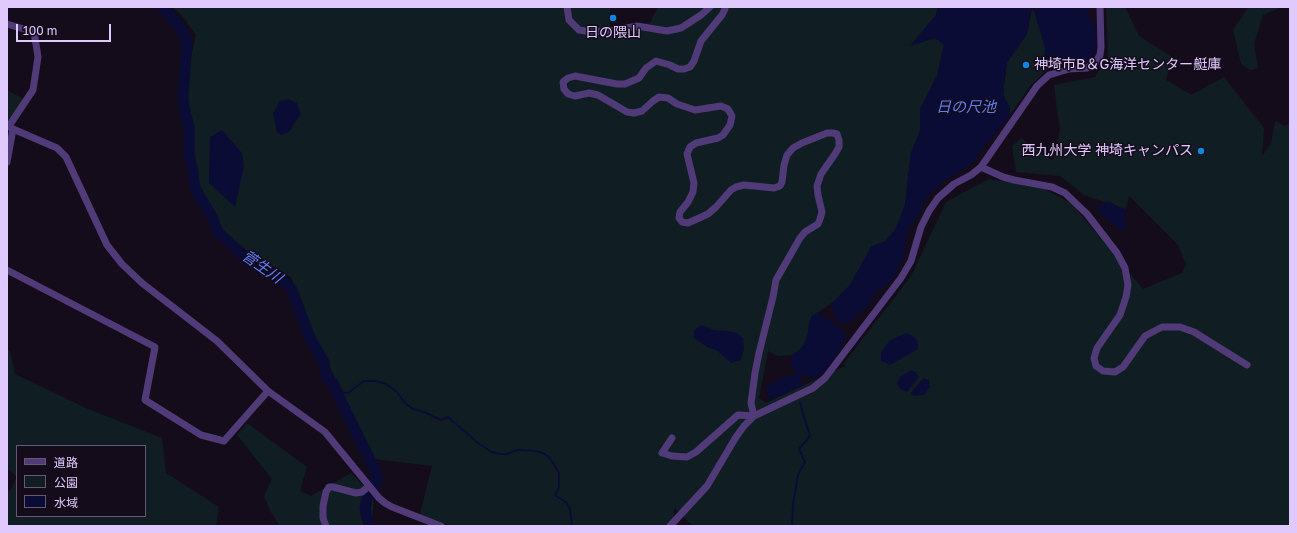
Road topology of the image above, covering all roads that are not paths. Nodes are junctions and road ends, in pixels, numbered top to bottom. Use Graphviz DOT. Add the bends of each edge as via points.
graph roads {
  1 [pos="567,7"];
  2 [pos="710,7"];
  3 [pos="725,7"];
  4 [pos="1100,7"];
  5 [pos="7,24"];
  6 [pos="10,127"];
  7 [pos="7,162"];
  8 [pos="981,167"];
  9 [pos="7,270"];
  10 [pos="1247,365"];
  11 [pos="268,391"];
  12 [pos="754,416"];
  13 [pos="672,438"];
  14 [pos="369,486"];
  15 [pos="678,523"];
  16 [pos="326,526"];
  17 [pos="439,526"];
  18 [pos="670,526"];
  1 -- 2 [label="street" via="569,20 579,30 592,32 637,26 667,31 681,28"];
  3 -- 12 [label="street" via="722,15 701,41 690,67 678,69 656,61 646,68 640,78 626,84 575,76 563,82 568,94 598,94 627,112 642,111 659,97 668,98 695,110 721,106 728,109 732,116 730,125 723,135 696,143 690,147 687,154 694,183 693,192 680,212 679,218 682,222 688,223 708,214 731,190 744,184 774,188 780,186 787,155 793,148 828,133 837,134 839,147 821,174 817,186 822,212 818,224 800,238 776,280 755,373 751,403"];
  4 -- 8 [label="street" via="1102,47 1096,62 1087,68 1069,69 1049,75 1037,86"];
  5 -- 6 [label="street" via="34,32 38,58 32,90"];
  6 -- 7 [label="street"];
  6 -- 11 [label="street" via="57,148 66,157 107,245 122,264 142,283 217,341"];
  8 -- 10 [label="street" via="1014,180 1052,186 1066,193 1087,214 1117,253 1125,268 1128,285 1126,297 1120,315 1097,348 1094,358 1096,366 1103,371 1116,372 1123,367 1145,336 1162,327 1180,327 1194,332"];
  8 -- 12 [label="street" via="938,198 921,227 911,261 901,278 825,378 813,388"];
  9 -- 11 [label="street" via="155,347 145,400 202,435 224,441"];
  11 -- 14 [label="street" via="325,432"];
  12 -- 13 [label="street" via="738,415 687,457 662,452"];
  12 -- 15 [label="street" via="736,437 707,486"];
  14 -- 16 [label="street" via="356,494 329,487 323,506"];
  14 -- 17 [label="street" via="379,498 392,507"];
  15 -- 18 [label="street"];
}
